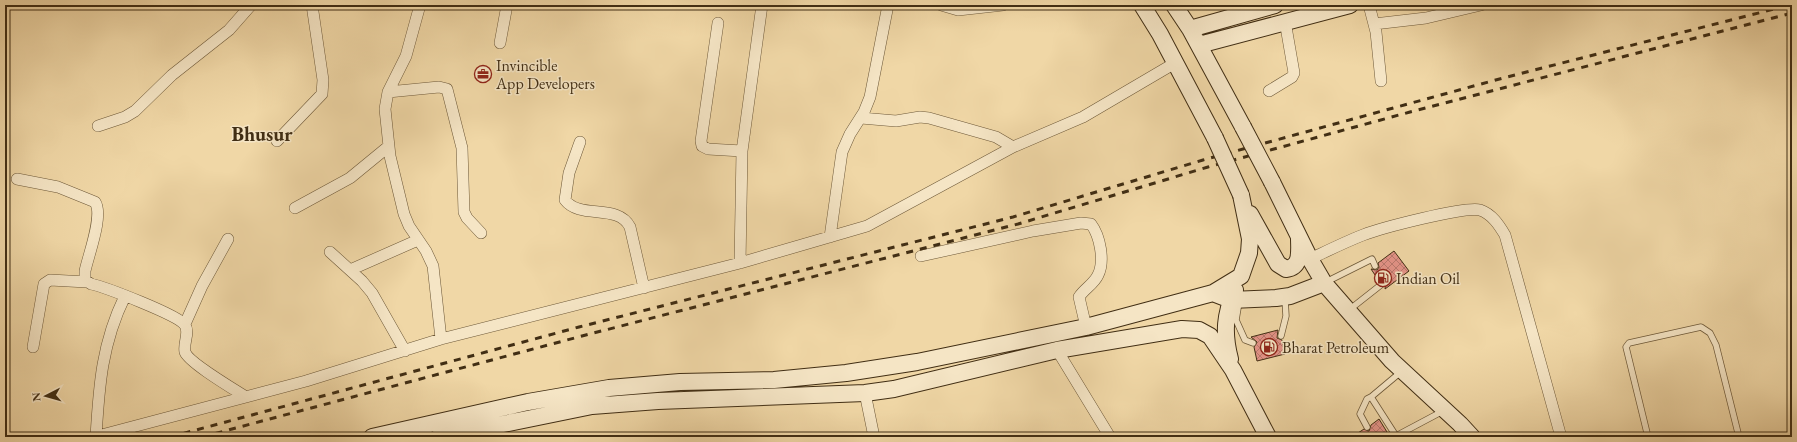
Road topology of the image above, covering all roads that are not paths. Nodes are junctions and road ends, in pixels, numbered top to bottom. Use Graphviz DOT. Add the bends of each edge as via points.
graph roads {
  1 [pos="251,5"];
  2 [pos="312,5"];
  3 [pos="420,5"];
  4 [pos="507,5"];
  5 [pos="762,5"];
  6 [pos="888,5"];
  7 [pos="941,5"];
  8 [pos="1003,5"];
  9 [pos="1142,5"];
  10 [pos="1174,5"];
  11 [pos="1275,5"];
  12 [pos="1350,5"];
  13 [pos="1369,5"];
  14 [pos="1481,5"];
  15 [pos="1285,21"];
  16 [pos="718,23"];
  17 [pos="1374,24"];
  18 [pos="1190,29"];
  19 [pos="500,43"];
  20 [pos="1199,45"];
  21 [pos="1175,62"];
  22 [pos="1381,81"];
  23 [pos="1268,91"];
  24 [pos="388,92"];
  25 [pos="861,118"];
  26 [pos="98,126"];
  27 [pos="277,141"];
  28 [pos="580,142"];
  29 [pos="389,146"];
  30 [pos="1013,147"];
  31 [pos="742,151"];
  32 [pos="17,179"];
  33 [pos="1241,195"];
  34 [pos="295,208"];
  35 [pos="481,233"];
  36 [pos="830,237"];
  37 [pos="1299,237"];
  38 [pos="228,239"];
  39 [pos="418,240"];
  40 [pos="330,252"];
  41 [pos="921,256"];
  42 [pos="1310,259"];
  43 [pos="740,263"];
  44 [pos="1375,266"];
  45 [pos="350,270"];
  46 [pos="1241,276"];
  47 [pos="87,282"];
  48 [pos="1324,283"];
  49 [pos="1382,284"];
  50 [pos="644,288"];
  51 [pos="1213,293"];
  52 [pos="125,296"];
  53 [pos="1285,297"];
  54 [pos="1235,299"];
  55 [pos="1348,310"];
  56 [pos="185,324"];
  57 [pos="1086,327"];
  58 [pos="1281,336"];
  59 [pos="441,339"];
  60 [pos="1253,343"];
  61 [pos="32,347"];
  62 [pos="1057,350"];
  63 [pos="406,351"];
  64 [pos="1234,370"];
  65 [pos="1402,371"];
  66 [pos="865,393"];
  67 [pos="246,397"];
  68 [pos="1371,397"];
  69 [pos="1445,410"];
  70 [pos="1367,427"];
  71 [pos="1461,430"];
  72 [pos="1395,436"];
  73 [pos="95,437"];
  74 [pos="372,437"];
  75 [pos="439,437"];
  76 [pos="874,437"];
  77 [pos="1110,437"];
  78 [pos="1268,437"];
  79 [pos="1472,437"];
  80 [pos="1561,437"];
  81 [pos="1648,437"];
  82 [pos="1739,437"];
  1 -- 26 [label="street" via="229,30 172,75 135,111"];
  2 -- 27 [label="street" via="319,44 322,94"];
  3 -- 24 [label="street" via="406,56"];
  4 -- 19 [label="street"];
  5 -- 31 [label="street"];
  6 -- 25 [label="street" via="870,97"];
  7 -- 8 [label="street" via="958,10"];
  9 -- 21 [label="main road"];
  10 -- 18 [label="main road"];
  11 -- 18 [label="main road"];
  12 -- 15 [label="main road"];
  13 -- 17 [label="street"];
  14 -- 17 [label="street" via="1426,18"];
  15 -- 20 [label="main road"];
  15 -- 23 [label="street" via="1294,74"];
  16 -- 31 [label="street" via="701,141 702,146 708,148"];
  17 -- 22 [label="street"];
  18 -- 20 [label="main road"];
  20 -- 37 [label="main road, bridge"];
  21 -- 30 [label="street" via="1083,117"];
  21 -- 33 [label="main road, bridge" via="1215,138"];
  24 -- 29 [label="street" via="385,109"];
  24 -- 35 [label="street" via="439,87 447,89 462,148 464,212"];
  25 -- 30 [label="street" via="896,121 929,118 996,137"];
  25 -- 36 [label="street" via="842,152"];
  28 -- 50 [label="street" via="569,173 565,200 570,206 578,209 611,214 628,221"];
  29 -- 34 [label="street" via="350,178"];
  29 -- 39 [label="street" via="404,214"];
  30 -- 36 [label="street" via="886,217 867,226"];
  31 -- 43 [label="street"];
  32 -- 47 [label="street" via="58,187 87,198 98,206 98,217 85,271"];
  33 -- 37 [label="main road" via="1278,264 1286,269 1294,267 1297,263"];
  33 -- 46 [label="main road" via="1250,240 1249,253"];
  36 -- 43 [label="street"];
  37 -- 42 [label="main road"];
  38 -- 56 [label="street"];
  39 -- 45 [label="street"];
  39 -- 59 [label="street" via="433,266"];
  40 -- 45 [label="street"];
  41 -- 57 [label="street" via="1033,232 1081,223 1091,224 1101,252 1098,276 1079,297"];
  42 -- 48 [label="main road"];
  42 -- 80 [label="street" via="1364,234 1463,210 1488,213 1505,235"];
  43 -- 50 [label="street"];
  44 -- 48 [label="lane" via="1372,260"];
  45 -- 63 [label="street" via="372,293"];
  46 -- 51 [label="main road"];
  46 -- 54 [label="main road"];
  47 -- 52 [label="street"];
  47 -- 61 [label="street" via="46,282"];
  48 -- 53 [label="main road"];
  48 -- 55 [label="main road"];
  49 -- 55 [label="lane"];
  50 -- 59 [label="street"];
  51 -- 54 [label="main road"];
  51 -- 57 [label="main road"];
  52 -- 56 [label="street"];
  52 -- 73 [label="street" via="110,331 104,354"];
  53 -- 54 [label="main road"];
  53 -- 58 [label="lane" via="1286,316"];
  54 -- 60 [label="lane" via="1236,320 1245,340"];
  54 -- 64 [label="main road" via="1225,325 1225,338"];
  55 -- 65 [label="main road"];
  56 -- 67 [label="street" via="185,351 188,356"];
  57 -- 74 [label="main road" via="917,362 846,373 774,380 680,382 609,388 528,402"];
  59 -- 63 [label="street"];
  62 -- 64 [label="main road" via="1182,329 1199,330 1210,336"];
  62 -- 66 [label="main road" via="894,389"];
  62 -- 77 [label="street"];
  63 -- 67 [label="street"];
  64 -- 78 [label="main road"];
  65 -- 68 [label="lane"];
  65 -- 69 [label="main road"];
  66 -- 75 [label="main road" via="666,400 592,406"];
  66 -- 76 [label="street"];
  67 -- 73 [label="street"];
  68 -- 70 [label="lane" via="1367,399 1360,414"];
  68 -- 72 [label="lane"];
  69 -- 71 [label="main road"];
  69 -- 72 [label="lane"];
  71 -- 79 [label="main road"];
  81 -- 82 [label="lane" via="1626,347 1629,343 1701,326 1710,334 1716,345"];
}
